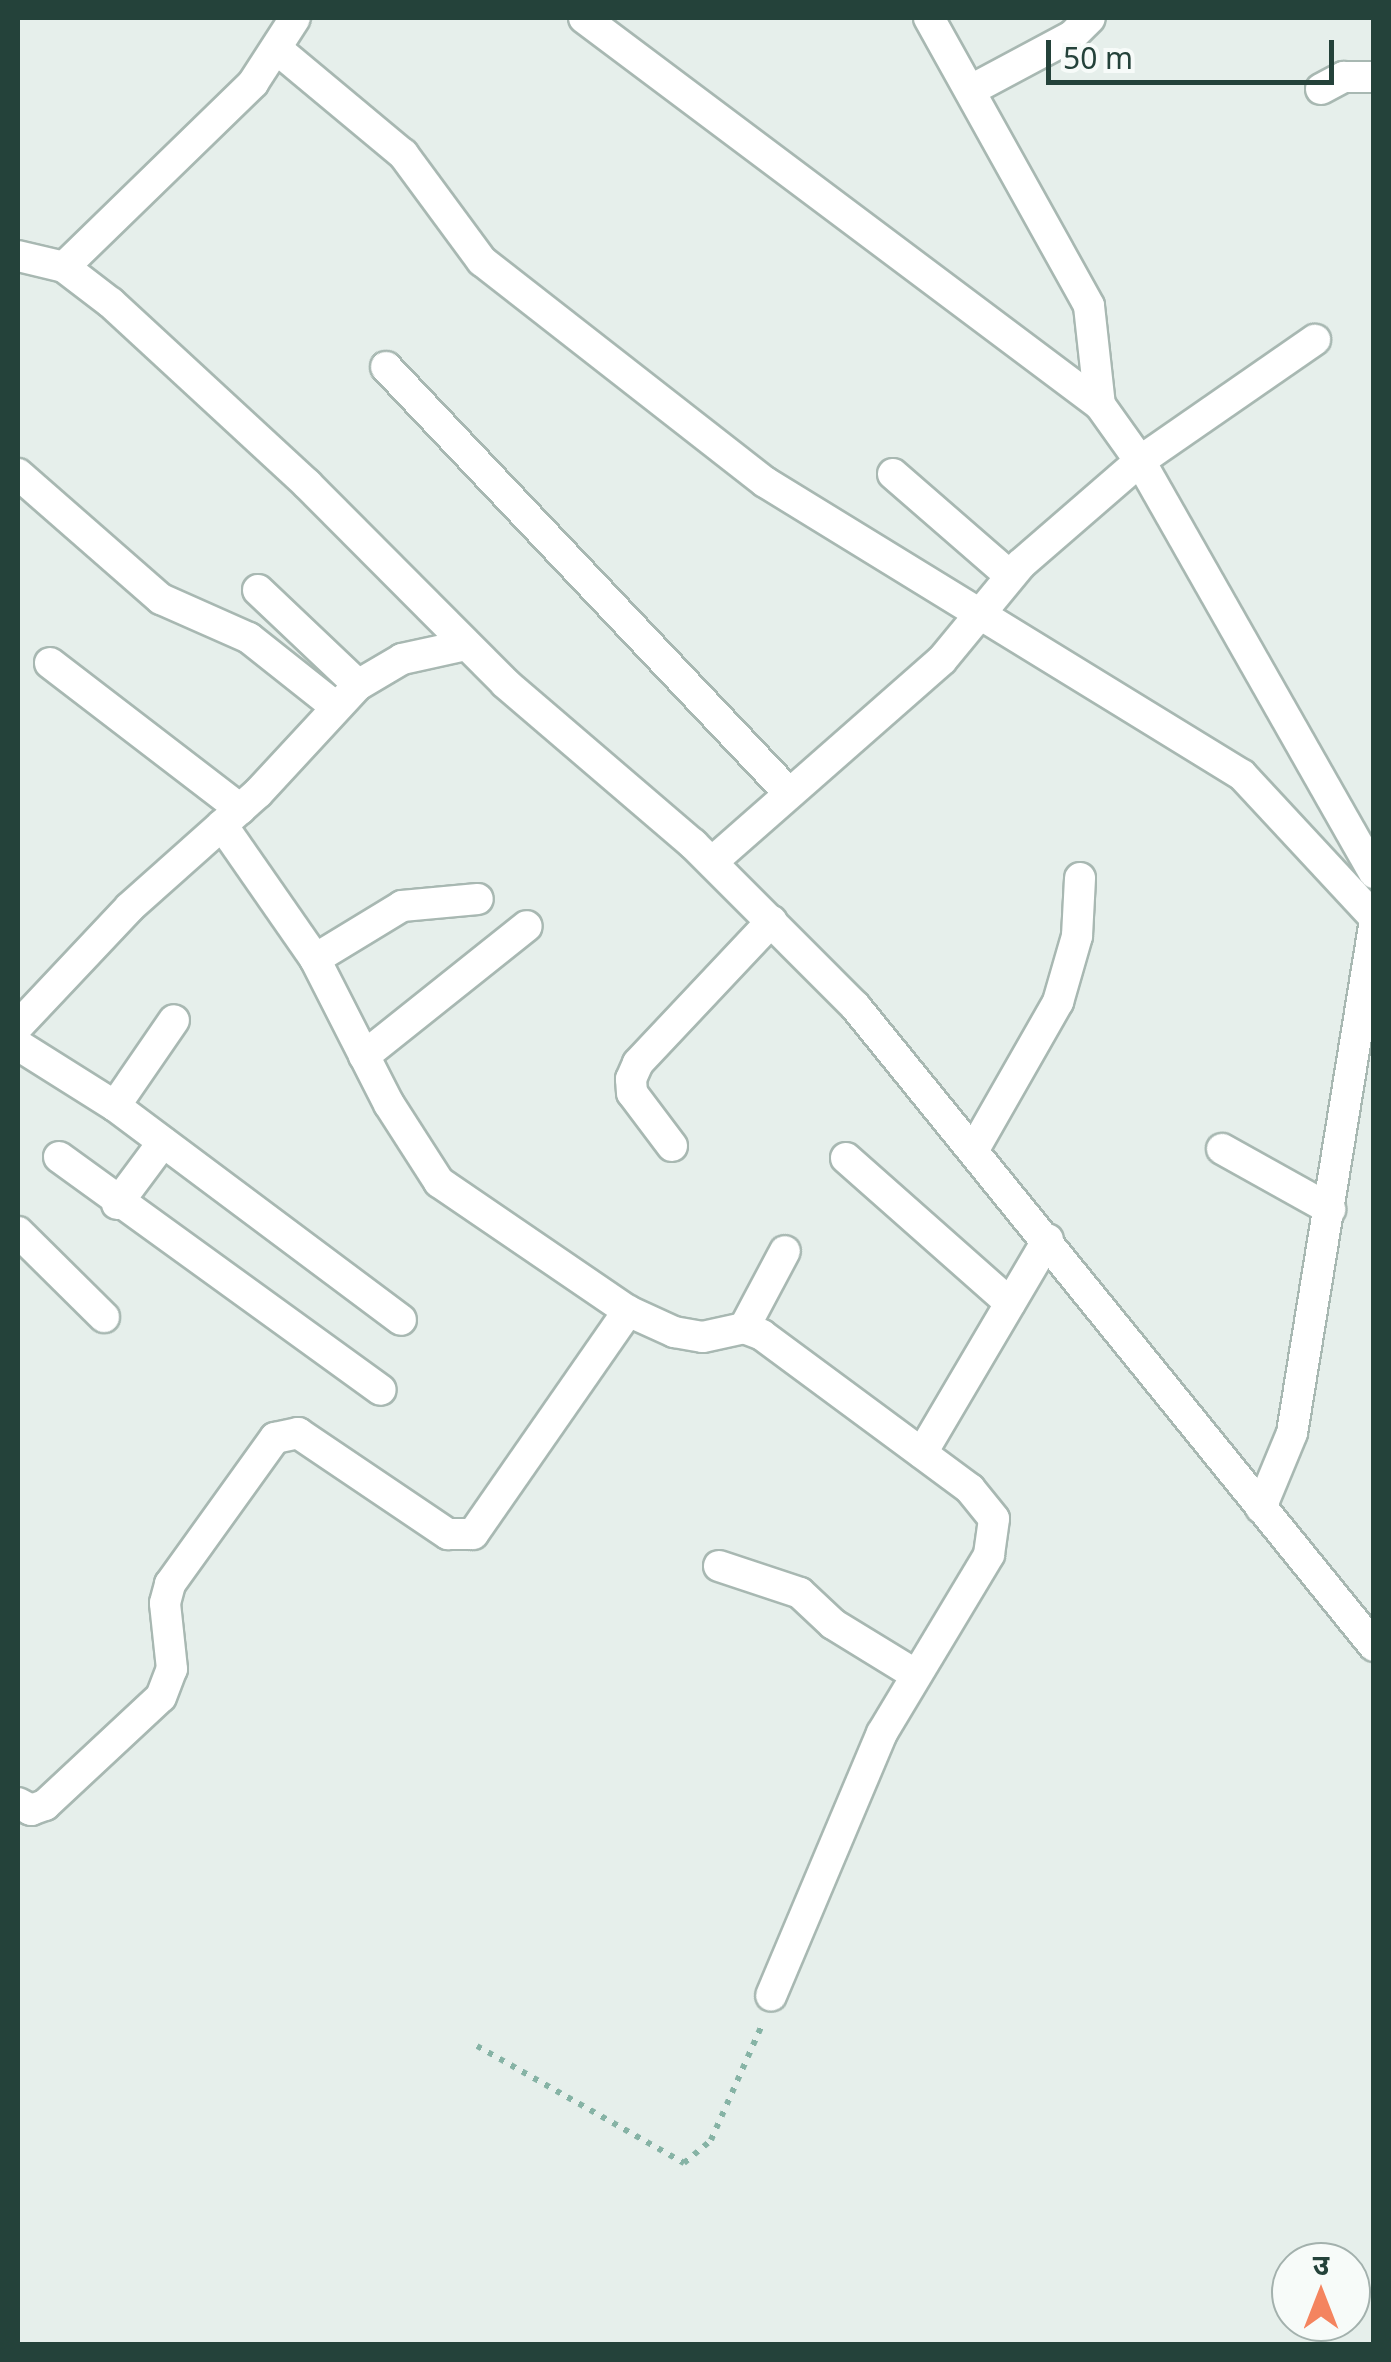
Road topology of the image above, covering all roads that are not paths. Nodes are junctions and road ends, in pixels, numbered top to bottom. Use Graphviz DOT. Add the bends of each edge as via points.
graph roads {
  1 [pos="295,18"];
  2 [pos="584,18"];
  3 [pos="930,18"];
  4 [pos="1090,18"];
  5 [pos="278,50"];
  6 [pos="1374,77"];
  7 [pos="1321,89"];
  8 [pos="970,90"];
  9 [pos="18,256"];
  10 [pos="64,267"];
  11 [pos="1314,340"];
  12 [pos="386,367"];
  13 [pos="1100,404"];
  14 [pos="1140,460"];
  15 [pos="18,474"];
  16 [pos="893,474"];
  17 [pos="1009,575"];
  18 [pos="258,590"];
  19 [pos="981,613"];
  20 [pos="466,645"];
  21 [pos="50,663"];
  22 [pos="358,685"];
  23 [pos="336,707"];
  24 [pos="788,792"];
  25 [pos="232,817"];
  26 [pos="712,862"];
  27 [pos="1374,873"];
  28 [pos="1080,878"];
  29 [pos="478,899"];
  30 [pos="1374,917"];
  31 [pos="772,921"];
  32 [pos="527,926"];
  33 [pos="1374,926"];
  34 [pos="314,959"];
  35 [pos="174,1020"];
  36 [pos="18,1026"];
  37 [pos="18,1045"];
  38 [pos="364,1056"];
  39 [pos="114,1106"];
  40 [pos="163,1142"];
  41 [pos="672,1146"];
  42 [pos="1222,1149"];
  43 [pos="974,1151"];
  44 [pos="60,1158"];
  45 [pos="846,1158"];
  46 [pos="117,1204"];
  47 [pos="1330,1209"];
  48 [pos="18,1232"];
  49 [pos="1048,1239"];
  50 [pos="785,1251"];
  51 [pos="1010,1303"];
  52 [pos="628,1311"];
  53 [pos="104,1317"];
  54 [pos="401,1320"];
  55 [pos="744,1328"];
  56 [pos="381,1390"];
  57 [pos="922,1453"];
  58 [pos="1261,1508"];
  59 [pos="719,1566"];
  60 [pos="1374,1646"];
  61 [pos="913,1673"];
  62 [pos="18,1803"];
  63 [pos="771,1996"];
  1 -- 5 [label="street"];
  2 -- 13 [label="street"];
  3 -- 8 [label="street"];
  4 -- 8 [label="street" via="1072,36"];
  5 -- 10 [label="street" via="253,84"];
  5 -- 19 [label="street" via="403,154 482,261 765,482"];
  6 -- 7 [label="street" via="1344,77"];
  8 -- 13 [label="street" via="1089,306"];
  9 -- 10 [label="street"];
  10 -- 20 [label="street" via="307,484"];
  11 -- 14 [label="street"];
  12 -- 24 [label="street"];
  13 -- 14 [label="street"];
  14 -- 17 [label="street"];
  14 -- 27 [label="street"];
  15 -- 23 [label="street" via="161,598 250,638"];
  16 -- 17 [label="street"];
  17 -- 19 [label="street"];
  18 -- 22 [label="street"];
  19 -- 24 [label="street" via="942,660"];
  19 -- 30 [label="street" via="1242,775"];
  20 -- 22 [label="street" via="402,659"];
  20 -- 26 [label="street"];
  21 -- 25 [label="street"];
  22 -- 23 [label="street"];
  23 -- 25 [label="street"];
  24 -- 26 [label="street"];
  25 -- 34 [label="street"];
  25 -- 36 [label="street" via="130,907"];
  26 -- 31 [label="street"];
  28 -- 43 [label="street" via="1078,936 1058,1002"];
  29 -- 34 [label="street" via="402,906"];
  31 -- 41 [label="street" via="630,1079 632,1093"];
  31 -- 43 [label="street" via="855,1006"];
  32 -- 38 [label="street"];
  33 -- 47 [label="street"];
  34 -- 38 [label="street"];
  35 -- 39 [label="street"];
  37 -- 39 [label="street"];
  38 -- 52 [label="street" via="440,1182"];
  39 -- 40 [label="street"];
  40 -- 46 [label="street"];
  40 -- 54 [label="street"];
  42 -- 47 [label="street"];
  43 -- 49 [label="street"];
  44 -- 46 [label="street"];
  45 -- 51 [label="street"];
  46 -- 56 [label="street"];
  47 -- 58 [label="street" via="1292,1434"];
  48 -- 53 [label="street"];
  49 -- 51 [label="street"];
  49 -- 58 [label="street"];
  50 -- 55 [label="street"];
  51 -- 57 [label="street"];
  52 -- 55 [label="street" via="703,1337"];
  52 -- 62 [label="street" via="473,1534 448,1534 298,1433 275,1438 170,1584 165,1603 172,1669 160,1697 45,1805 31,1810"];
  55 -- 57 [label="street"];
  57 -- 61 [label="street" via="985,1503 994,1540"];
  58 -- 60 [label="street"];
  59 -- 61 [label="street" via="800,1593 833,1624"];
  61 -- 63 [label="street"];
}
